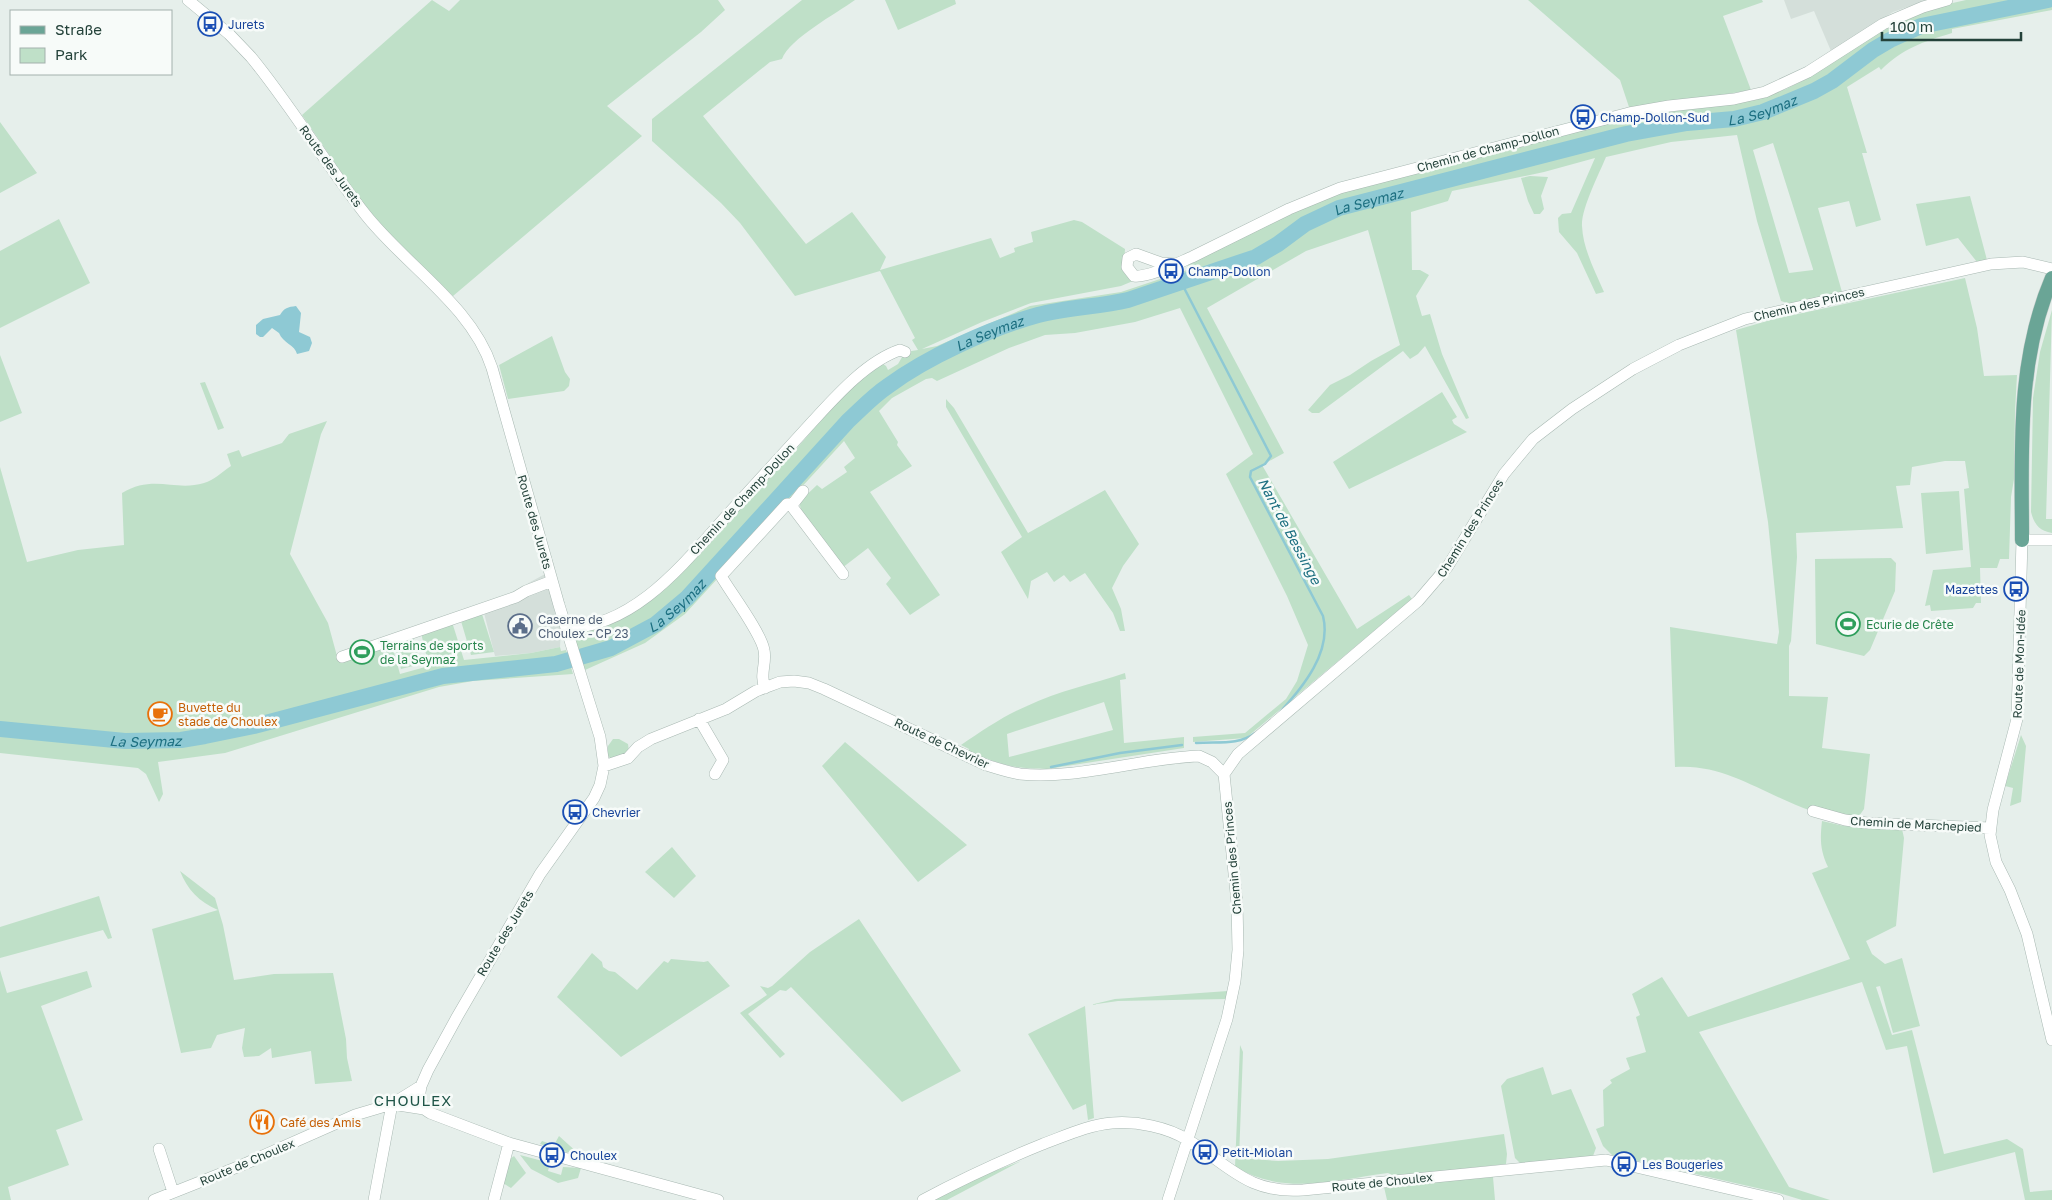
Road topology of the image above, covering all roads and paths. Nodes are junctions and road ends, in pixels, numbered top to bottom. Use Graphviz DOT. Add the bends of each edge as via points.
graph roads {
  1 [pos="188,0"];
  2 [pos="1947,0"];
  3 [pos="1175,264"];
  4 [pos="2052,269"];
  5 [pos="2052,278"];
  6 [pos="906,352"];
  7 [pos="803,491"];
  8 [pos="792,505"];
  9 [pos="2022,540"];
  10 [pos="2052,540"];
  11 [pos="844,574"];
  12 [pos="552,581"];
  13 [pos="566,628"];
  14 [pos="342,657"];
  15 [pos="765,688"];
  16 [pos="699,719"];
  17 [pos="604,766"];
  18 [pos="715,774"];
  19 [pos="1224,774"];
  20 [pos="1813,811"];
  21 [pos="1990,828"];
  22 [pos="2052,1040"];
  23 [pos="421,1086"];
  24 [pos="392,1104"];
  25 [pos="422,1105"];
  26 [pos="1188,1140"];
  27 [pos="509,1142"];
  28 [pos="159,1149"];
  29 [pos="173,1192"];
  30 [pos="154,1200"];
  31 [pos="374,1200"];
  32 [pos="494,1200"];
  33 [pos="718,1200"];
  34 [pos="923,1200"];
  35 [pos="1168,1200"];
  36 [pos="1778,1200"];
  1 -- 12 [label="street, Route des Jurets" via="230,34 251,57 367,216 462,315 483,343"];
  2 -- 3 [label="street, Chemin de Champ-Dollon" via="1883,24 1808,72 1764,92 1629,113 1340,188 1310,199"];
  3 -- 3 [label="street, Chemin de Champ-Dollon" via="1155,261 1140,254 1128,258 1127,267 1134,276 1144,276"];
  4 -- 19 [label="street, Chemin des Princes" via="2023,262 1991,264 1766,313 1710,332 1633,369 1533,439 1504,474 1468,535 1433,585 1385,630 1238,754"];
  5 -- 9 [label="main road, Route de Mon-Idée" via="2035,326 2024,390"];
  6 -- 13 [label="street, Chemin de Champ-Dollon" via="900,350 880,359 836,397 660,586 618,614 598,623"];
  7 -- 8 [label="street"];
  8 -- 11 [label="street"];
  8 -- 15 [label="street" via="787,504 721,576 763,645 765,660 761,680"];
  9 -- 10 [label="street"];
  9 -- 21 [label="street, Route de Mon-Idée" via="2017,718"];
  12 -- 13 [label="street, Route des Jurets"];
  12 -- 14 [label="street" via="516,597"];
  13 -- 17 [label="street, Route des Jurets" via="600,737"];
  15 -- 16 [label="street, Route de Chevrier"];
  15 -- 19 [label="street, Route de Chevrier" via="780,682 809,683 986,765 1012,772 1035,775 1061,773 1199,756 1212,762"];
  16 -- 17 [label="street, Route de Chevrier" via="651,739 628,758"];
  16 -- 18 [label="street" via="723,760"];
  17 -- 23 [label="street, Route des Jurets" via="594,798 540,874 456,1017"];
  19 -- 26 [label="street, Chemin des Princes" via="1237,903 1235,981 1227,1019"];
  20 -- 21 [label="street, Chemin de Marchepied" via="1867,823"];
  21 -- 22 [label="street, Route de Mon-Idée" via="1996,862 2027,934"];
  23 -- 24 [label="street, Route de Choulex"];
  23 -- 25 [label="street, Route des Jurets"];
  24 -- 25 [label="street"];
  24 -- 29 [label="street, Route de Choulex" via="356,1115"];
  24 -- 31 [label="street"];
  25 -- 27 [label="street" via="430,1113"];
  26 -- 34 [label="street, Route de Choulex" via="1137,1124 1094,1126 989,1166"];
  26 -- 35 [label="street, Chemin des Princes"];
  26 -- 36 [label="street, Route de Choulex" via="1235,1174 1256,1184 1285,1191 1594,1160 1616,1162"];
  27 -- 32 [label="street"];
  27 -- 33 [label="street"];
  28 -- 29 [label="street"];
  29 -- 30 [label="street, Route de Choulex"];
}
